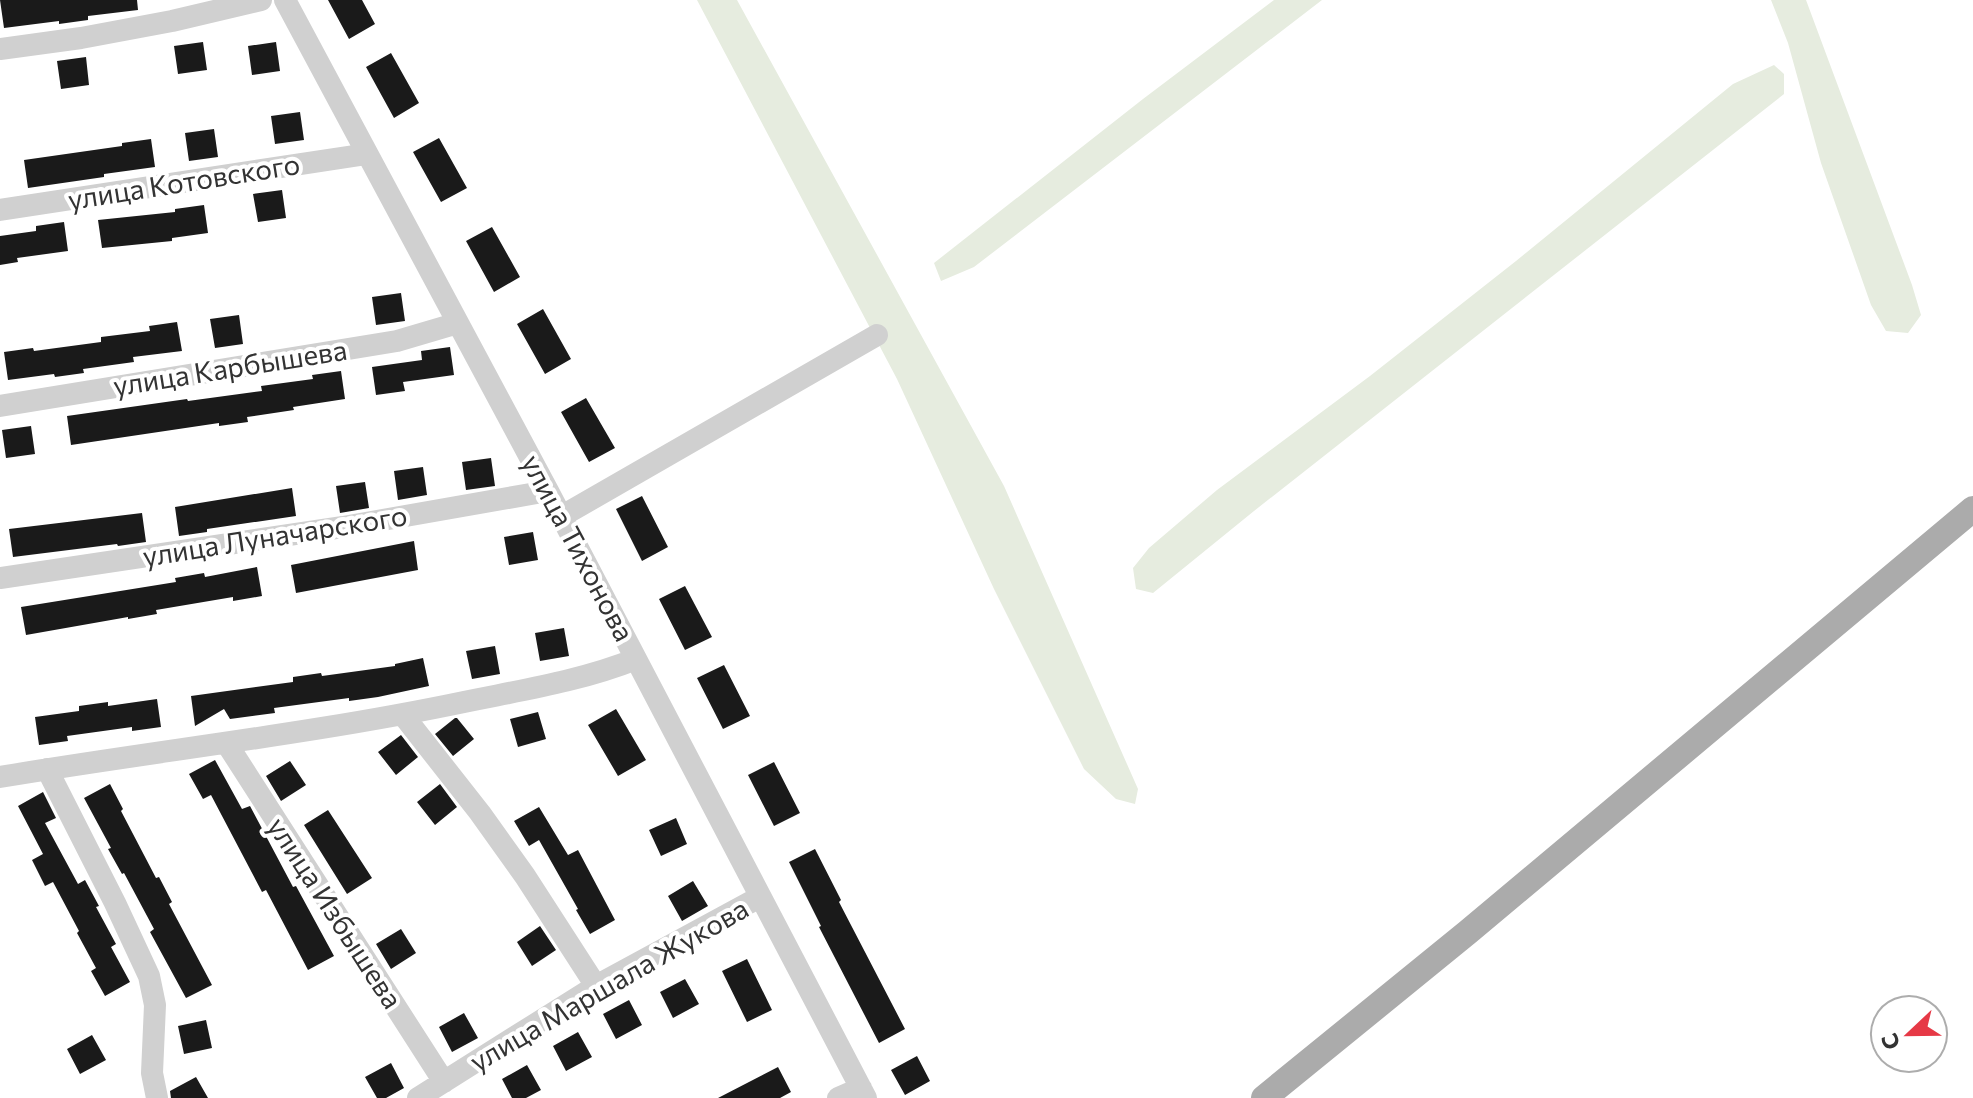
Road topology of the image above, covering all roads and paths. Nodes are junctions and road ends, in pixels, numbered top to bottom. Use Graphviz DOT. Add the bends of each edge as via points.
graph roads {
  1 [pos="261,0"];
  2 [pos="285,0"];
  3 [pos="0,49"];
  4 [pos="367,154"];
  5 [pos="0,210"];
  6 [pos="458,323"];
  7 [pos="877,335"];
  8 [pos="0,406"];
  9 [pos="548,491"];
  10 [pos="1973,509"];
  11 [pos="562,516"];
  12 [pos="0,578"];
  13 [pos="636,659"];
  14 [pos="403,715"];
  15 [pos="227,744"];
  16 [pos="47,769"];
  17 [pos="0,777"];
  18 [pos="760,897"];
  19 [pos="596,986"];
  20 [pos="444,1082"];
  21 [pos="863,1093"];
  22 [pos="157,1098"];
  23 [pos="418,1098"];
  24 [pos="838,1098"];
  25 [pos="1264,1098"];
  1 -- 3 [label="street" via="172,21"];
  2 -- 4 [label="street, улица Тихонова"];
  4 -- 5 [label="street, улица Котовского"];
  4 -- 6 [label="street, улица Тихонова"];
  6 -- 8 [label="street, улица Карбышева" via="397,341"];
  6 -- 9 [label="street, улица Тихонова"];
  7 -- 11 [label="street"];
  9 -- 11 [label="street, улица Тихонова"];
  9 -- 12 [label="street, улица Луначарского"];
  10 -- 25 [label="main road"];
  11 -- 13 [label="street, улица Тихонова"];
  13 -- 14 [label="street" via="582,677"];
  13 -- 18 [label="street, улица Тихонова"];
  14 -- 15 [label="street"];
  14 -- 19 [label="street" via="525,876"];
  15 -- 16 [label="street"];
  15 -- 20 [label="street, улица Избышева"];
  16 -- 17 [label="street"];
  16 -- 22 [label="street" via="149,976 155,1005 152,1073"];
  18 -- 19 [label="street, улица Маршала Жукова"];
  18 -- 21 [label="street, улица Тихонова"];
  19 -- 20 [label="street, улица Маршала Жукова"];
  20 -- 23 [label="street, улица Маршала Жукова"];
  21 -- 24 [label="street"];
}
